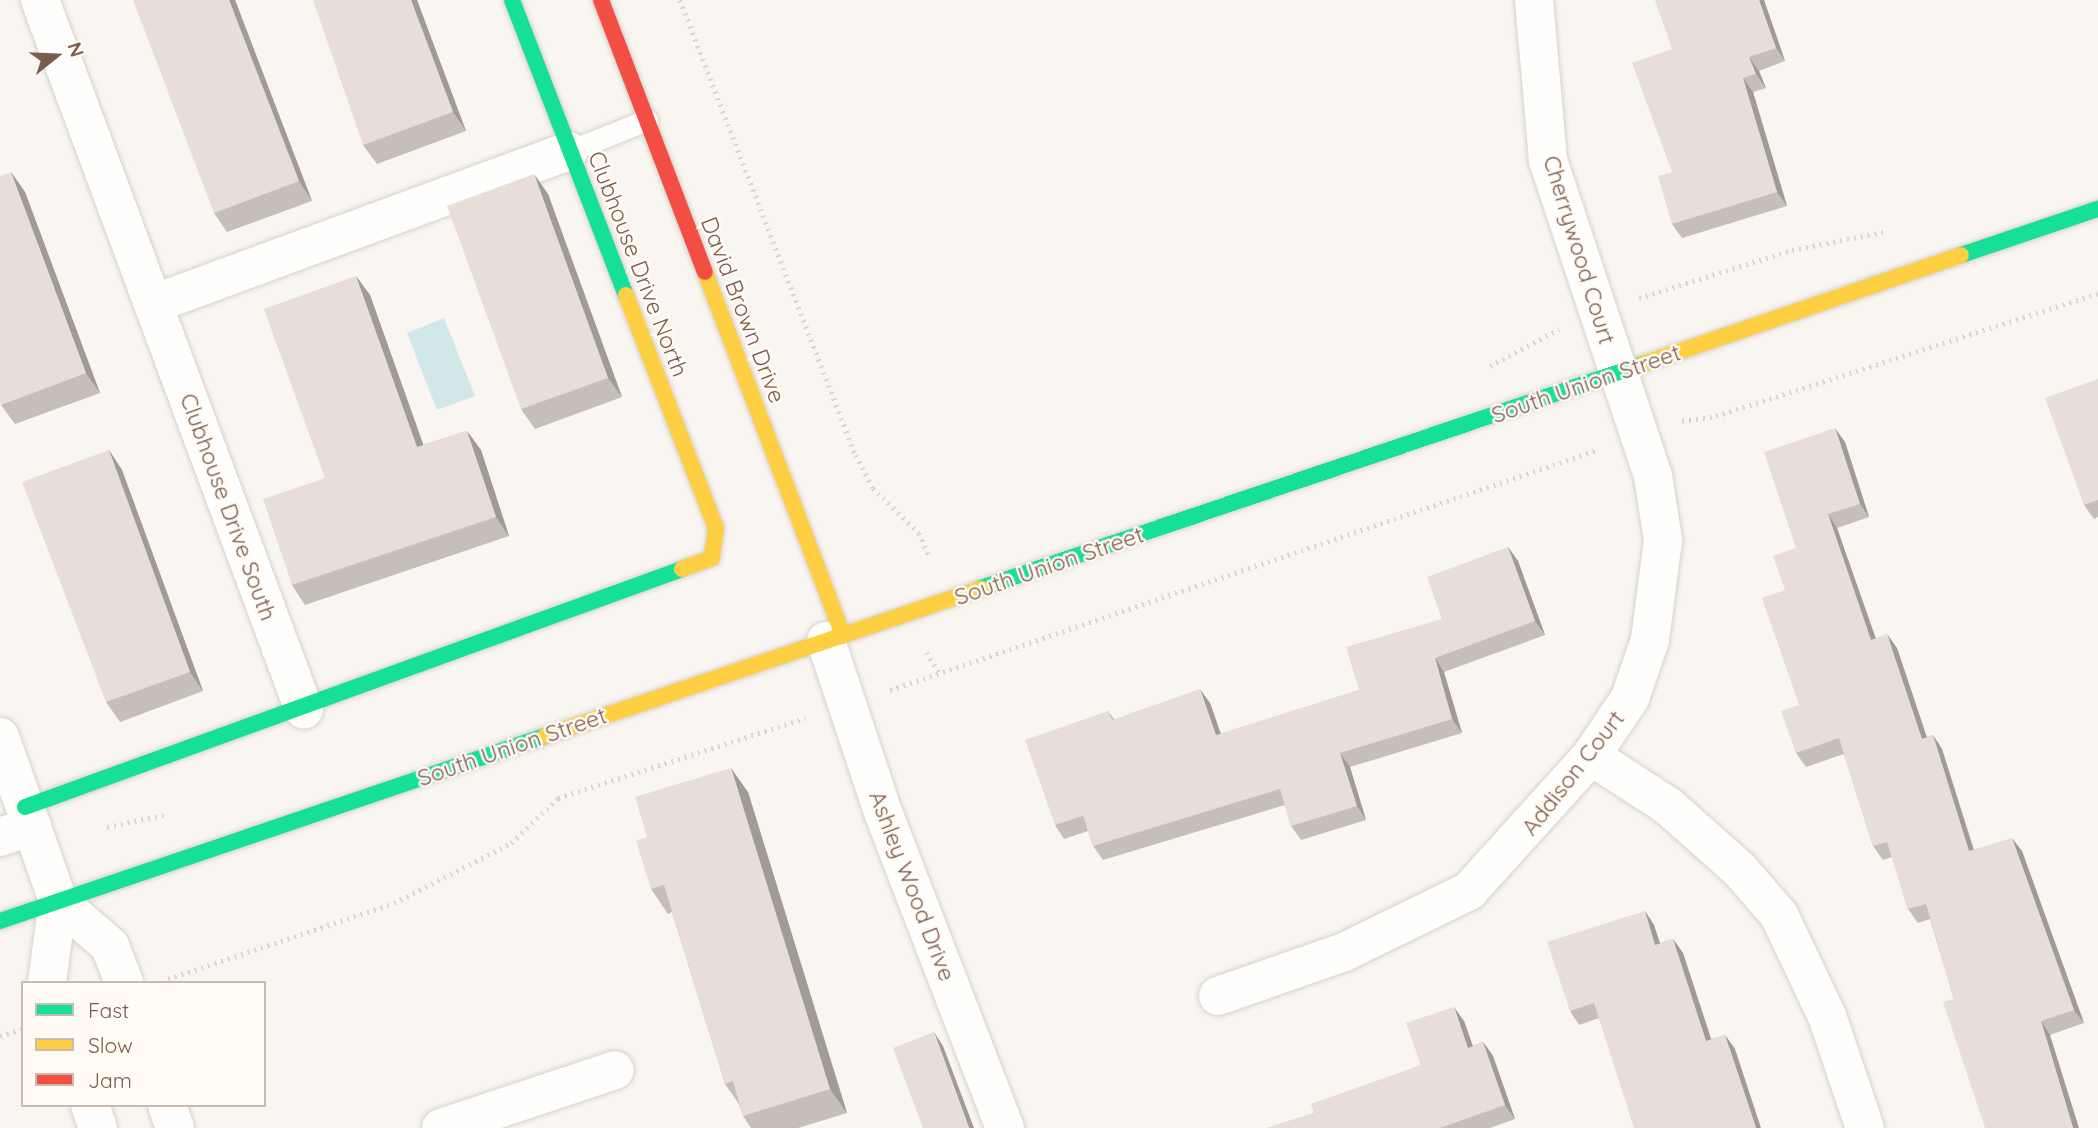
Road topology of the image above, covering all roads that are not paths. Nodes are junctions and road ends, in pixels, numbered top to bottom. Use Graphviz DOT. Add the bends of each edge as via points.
graph roads {
  1 [pos="40,0"];
  2 [pos="512,0"];
  3 [pos="601,0"];
  4 [pos="1534,0"];
  5 [pos="646,120"];
  6 [pos="569,150"];
  7 [pos="2098,209"];
  8 [pos="153,304"];
  9 [pos="1618,373"];
  10 [pos="835,639"];
  11 [pos="304,710"];
  12 [pos="0,737"];
  13 [pos="1591,756"];
  14 [pos="19,823"];
  15 [pos="58,901"];
  16 [pos="0,921"];
  17 [pos="47,981"];
  18 [pos="123,981"];
  19 [pos="1218,996"];
  20 [pos="615,1070"];
  21 [pos="91,1107"];
  22 [pos="168,1107"];
  23 [pos="98,1128"];
  24 [pos="175,1128"];
  25 [pos="441,1128"];
  26 [pos="1005,1128"];
  27 [pos="1865,1128"];
  1 -- 8 [label="street, Clubhouse Drive South"];
  2 -- 6 [label="street, Clubhouse Drive North"];
  3 -- 5 [label="street, David Brown Drive"];
  4 -- 9 [label="street, Cherrywood Court" via="1548,160"];
  5 -- 6 [label="lane"];
  5 -- 10 [label="street, David Brown Drive"];
  6 -- 8 [label="street"];
  6 -- 11 [label="street, Clubhouse Drive North" via="716,528 716,544 700,567"];
  7 -- 9 [label="street, South Union Street"];
  8 -- 11 [label="street, Clubhouse Drive South"];
  9 -- 10 [label="street, South Union Street"];
  9 -- 13 [label="street, Addison Court" via="1640,435 1663,540 1660,592 1630,698"];
  10 -- 15 [label="street, South Union Street"];
  10 -- 26 [label="street, Ashley Wood Drive" via="848,705"];
  11 -- 14 [label="street"];
  12 -- 14 [label="street"];
  13 -- 19 [label="street, Addison Court" via="1469,891 1356,948"];
  13 -- 27 [label="street" via="1668,807 1740,870 1779,915 1828,1016"];
  14 -- 15 [label="street"];
  15 -- 16 [label="street, South Union Street"];
  15 -- 17 [label="street"];
  15 -- 18 [label="street" via="110,946"];
  20 -- 25 [label="street"];
  21 -- 23 [label="street"];
  22 -- 24 [label="street"];
}
